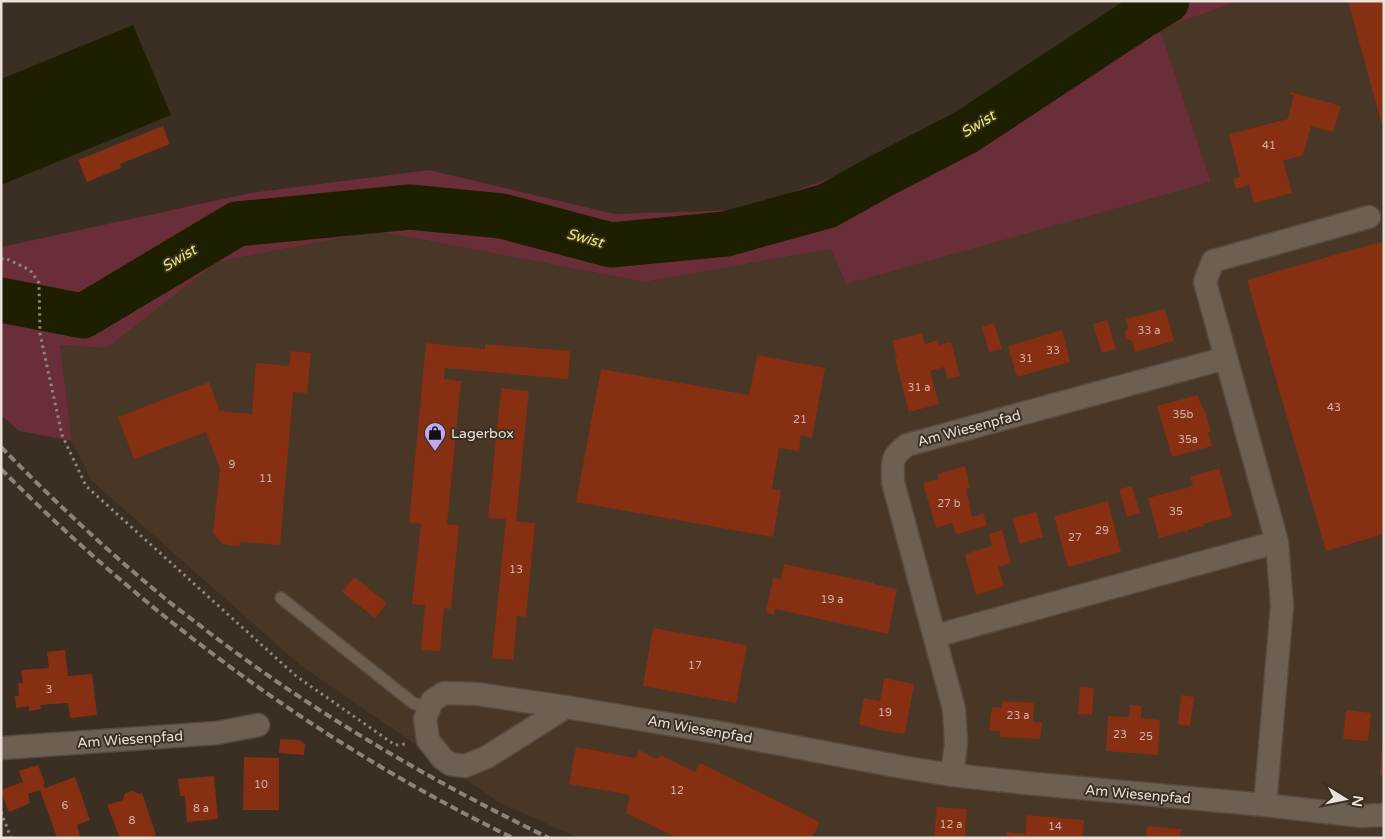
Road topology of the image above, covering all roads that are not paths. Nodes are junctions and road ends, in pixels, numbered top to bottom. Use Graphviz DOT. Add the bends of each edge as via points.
graph roads {
  1 [pos="1369,217"];
  2 [pos="1226,358"];
  3 [pos="1277,542"];
  4 [pos="281,598"];
  5 [pos="935,636"];
  6 [pos="566,707"];
  7 [pos="429,708"];
  8 [pos="258,725"];
  9 [pos="1,748"];
  10 [pos="952,775"];
  11 [pos="1265,805"];
  12 [pos="1384,815"];
  1 -- 2 [label="street" via="1213,261 1205,282"];
  2 -- 3 [label="street"];
  2 -- 5 [label="street, Am Wiesenpfad" via="907,445 895,454 893,482"];
  3 -- 5 [label="street"];
  3 -- 11 [label="street" via="1282,606"];
  4 -- 7 [label="lane" via="413,703"];
  5 -- 10 [label="street, Am Wiesenpfad" via="954,709 956,743"];
  6 -- 7 [label="street, Am Wiesenpfad" via="476,694 444,693 432,701"];
  6 -- 7 [label="street" via="487,757 465,766 450,764 428,740 425,718"];
  6 -- 10 [label="street, Am Wiesenpfad"];
  8 -- 9 [label="street, Am Wiesenpfad" via="217,733"];
  10 -- 11 [label="street, Am Wiesenpfad"];
  11 -- 12 [label="street, Am Wiesenpfad" via="1361,816"];
}
